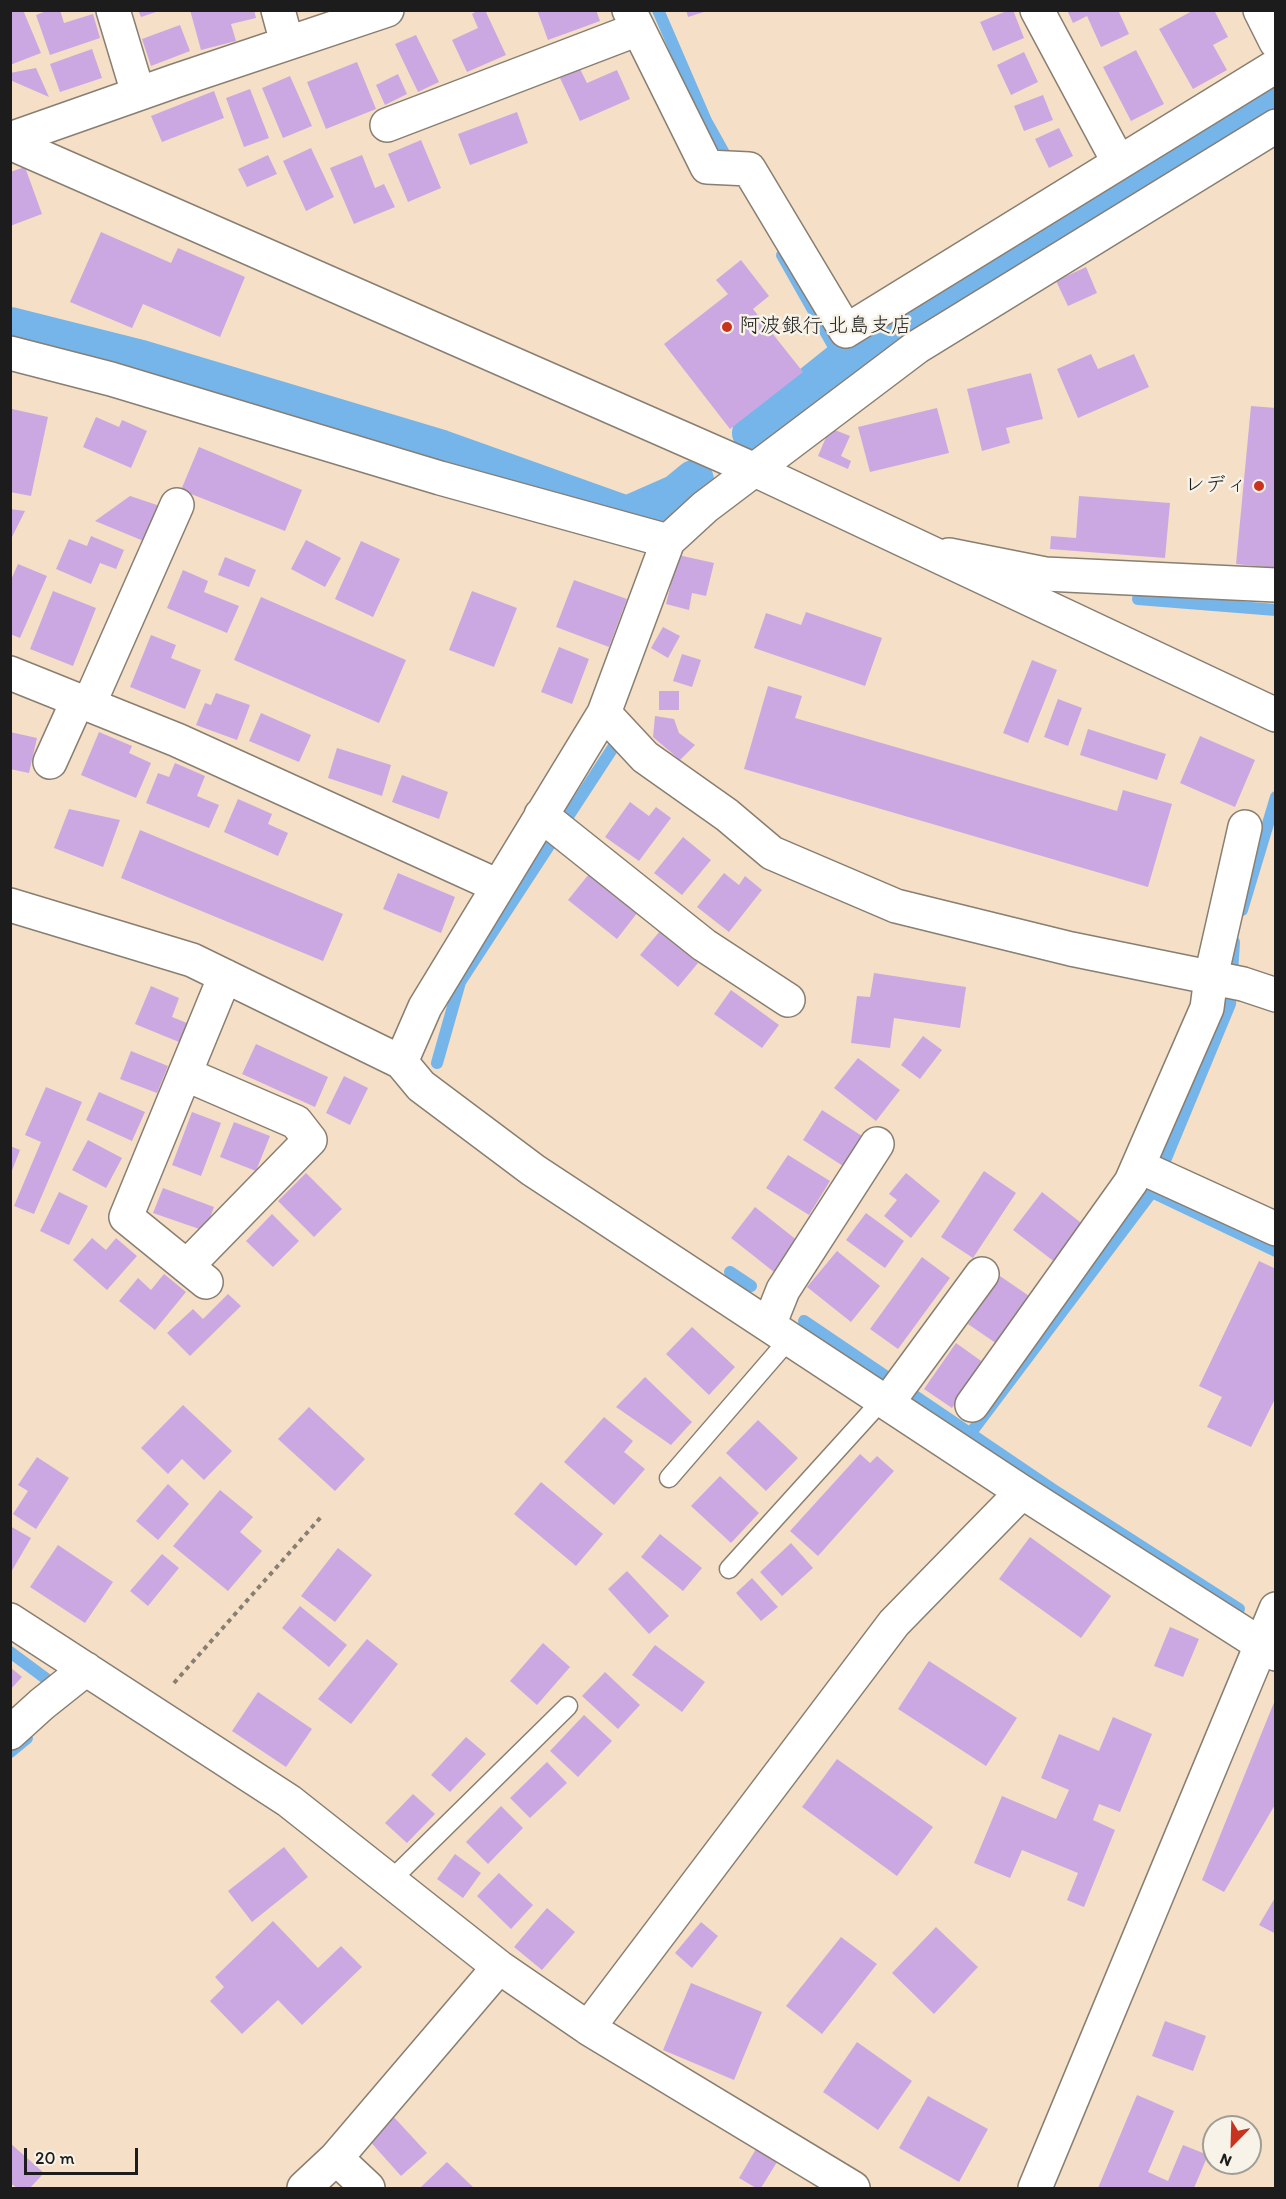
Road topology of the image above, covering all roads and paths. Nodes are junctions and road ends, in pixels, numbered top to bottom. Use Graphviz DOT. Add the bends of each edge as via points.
graph roads {
  1 [pos="113,10"];
  2 [pos="278,10"];
  3 [pos="387,10"];
  4 [pos="1037,10"];
  5 [pos="1260,10"];
  6 [pos="633,20"];
  7 [pos="1275,42"];
  8 [pos="287,43"];
  9 [pos="1275,66"];
  10 [pos="138,93"];
  11 [pos="387,125"];
  12 [pos="1275,126"];
  13 [pos="10,141"];
  14 [pos="1118,161"];
  15 [pos="10,353"];
  16 [pos="755,470"];
  17 [pos="177,505"];
  18 [pos="668,541"];
  19 [pos="923,550"];
  20 [pos="1275,585"];
  21 [pos="10,673"];
  22 [pos="84,702"];
  23 [pos="604,713"];
  24 [pos="1275,715"];
  25 [pos="50,762"];
  26 [pos="542,815"];
  27 [pos="1245,827"];
  28 [pos="498,886"];
  29 [pos="10,905"];
  30 [pos="225,976"];
  31 [pos="1211,977"];
  32 [pos="1275,995"];
  33 [pos="788,1000"];
  34 [pos="401,1062"];
  35 [pos="185,1074"];
  36 [pos="877,1144"];
  37 [pos="1138,1166"];
  38 [pos="1275,1229"];
  39 [pos="982,1274"];
  40 [pos="780,1331"];
  41 [pos="892,1393"];
  42 [pos="972,1405"];
  43 [pos="669,1478"];
  44 [pos="1022,1492"];
  45 [pos="321,1517"];
  46 [pos="729,1569"];
  47 [pos="1275,1609"];
  48 [pos="10,1620"];
  49 [pos="1269,1649"];
  50 [pos="86,1669"];
  51 [pos="568,1706"];
  52 [pos="151,1710"];
  53 [pos="10,1733"];
  54 [pos="390,1881"];
  55 [pos="499,1967"];
  56 [pos="588,2028"];
  57 [pos="336,2158"];
  58 [pos="304,2188"];
  59 [pos="368,2188"];
  60 [pos="853,2188"];
  61 [pos="1035,2188"];
  1 -- 10 [label="street"];
  2 -- 8 [label="street"];
  3 -- 8 [label="street"];
  4 -- 14 [label="street"];
  5 -- 7 [label="street"];
  6 -- 11 [label="street"];
  6 -- 14 [label="street" via="707,167 749,168 846,330"];
  8 -- 10 [label="street"];
  9 -- 14 [label="street"];
  10 -- 13 [label="street"];
  12 -- 16 [label="street" via="917,347"];
  13 -- 16 [label="street"];
  15 -- 18 [label="street"];
  16 -- 18 [label="street"];
  16 -- 19 [label="street"];
  17 -- 22 [label="street"];
  18 -- 23 [label="street"];
  19 -- 20 [label="street" via="1045,574"];
  19 -- 24 [label="street"];
  21 -- 22 [label="street"];
  22 -- 25 [label="street"];
  22 -- 28 [label="street" via="177,740"];
  23 -- 26 [label="street"];
  23 -- 31 [label="street" via="645,757 727,815 772,853 896,906 1071,949"];
  26 -- 28 [label="street"];
  26 -- 33 [label="street" via="704,945"];
  27 -- 31 [label="street"];
  28 -- 34 [label="street" via="424,1007"];
  29 -- 30 [label="street" via="192,960"];
  30 -- 34 [label="street"];
  30 -- 35 [label="street"];
  31 -- 32 [label="street"];
  31 -- 37 [label="street" via="1207,1008"];
  34 -- 40 [label="street" via="421,1086 533,1170"];
  35 -- 35 [label="street" via="297,1122 310,1140 197,1274 126,1216"];
  36 -- 40 [label="street" via="783,1290"];
  37 -- 38 [label="street"];
  37 -- 42 [label="street" via="1131,1182"];
  39 -- 41 [label="street"];
  40 -- 41 [label="street"];
  40 -- 43 [label="lane"];
  41 -- 44 [label="street"];
  41 -- 46 [label="lane"];
  44 -- 49 [label="street"];
  44 -- 56 [label="street" via="894,1623"];
  45 -- 52 [label="path"];
  47 -- 49 [label="street"];
  48 -- 50 [label="street"];
  49 -- 61 [label="street"];
  50 -- 52 [label="street"];
  50 -- 53 [label="street"];
  51 -- 54 [label="lane"];
  52 -- 54 [label="street" via="289,1801"];
  54 -- 55 [label="street"];
  55 -- 56 [label="street"];
  55 -- 57 [label="street"];
  56 -- 60 [label="street"];
  57 -- 58 [label="street"];
  57 -- 59 [label="street"];
}
